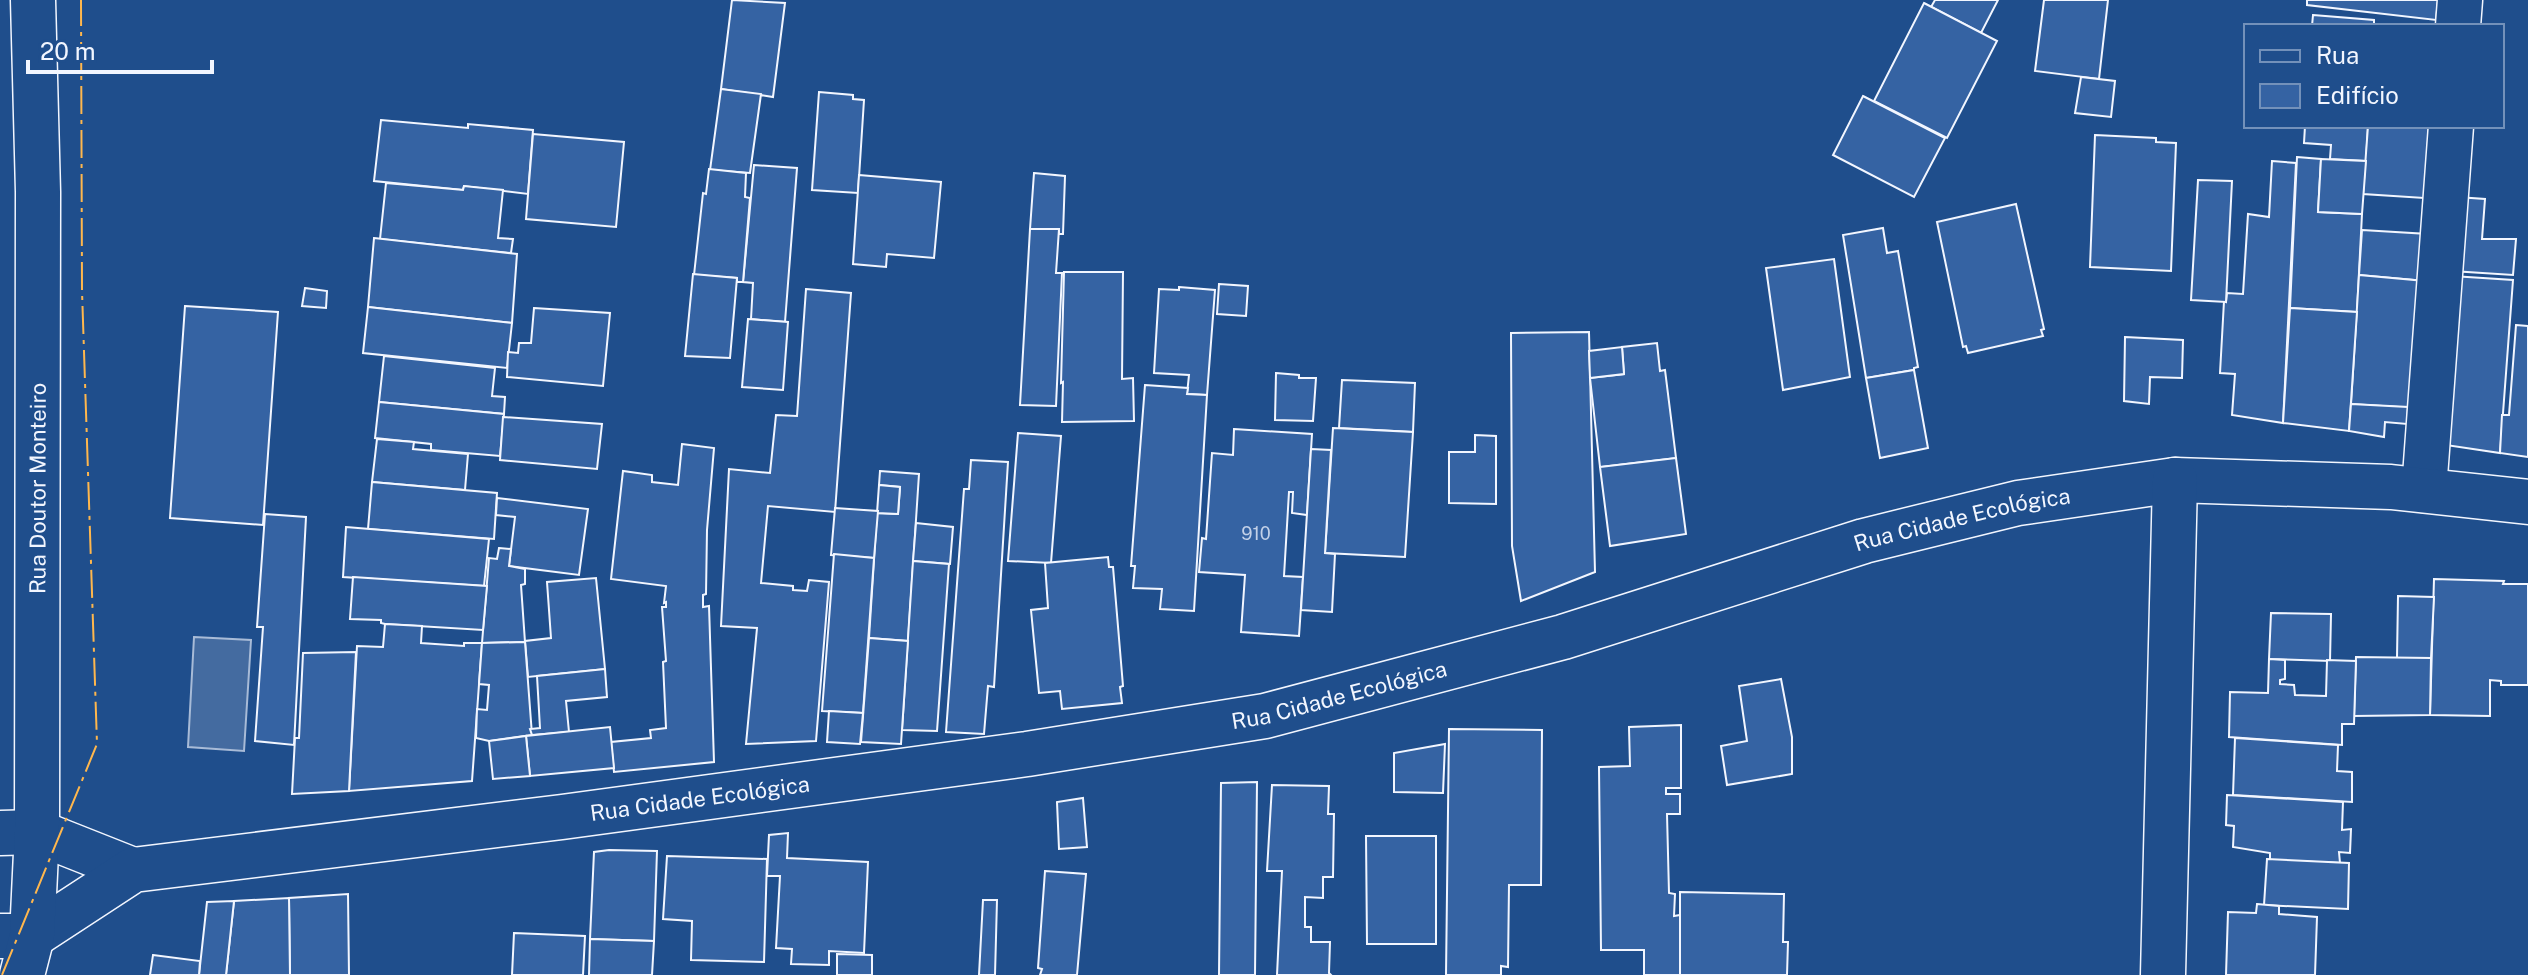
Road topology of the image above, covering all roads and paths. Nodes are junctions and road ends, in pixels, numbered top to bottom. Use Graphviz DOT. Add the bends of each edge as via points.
graph roads {
  1 [pos="33,0"];
  2 [pos="2460,0"];
  3 [pos="2458,24"];
  4 [pos="2451,128"];
  5 [pos="2175,480"];
  6 [pos="2424,490"];
  7 [pos="2528,502"];
  8 [pos="19,833"];
  9 [pos="133,870"];
  10 [pos="18,949"];
  11 [pos="2163,975"];
  1 -- 8 [label="street, Rua Doutor Monteiro" via="38,192"];
  2 -- 3 [label="street"];
  4 -- 6 [label="street"];
  5 -- 6 [label="street, Rua Cidade Ecológica"];
  5 -- 9 [label="street, Rua Cidade Ecológica" via="2018,503 1864,541 1563,637 1265,716 1011,757"];
  5 -- 11 [label="street"];
  6 -- 7 [label="street, Rua Cidade Ecológica"];
  8 -- 9 [label="street, Rua Cidade Ecológica"];
  8 -- 10 [label="street, Rua Doutor Monteiro"];
  9 -- 10 [label="street, Rua Cidade Ecológica"];
}
